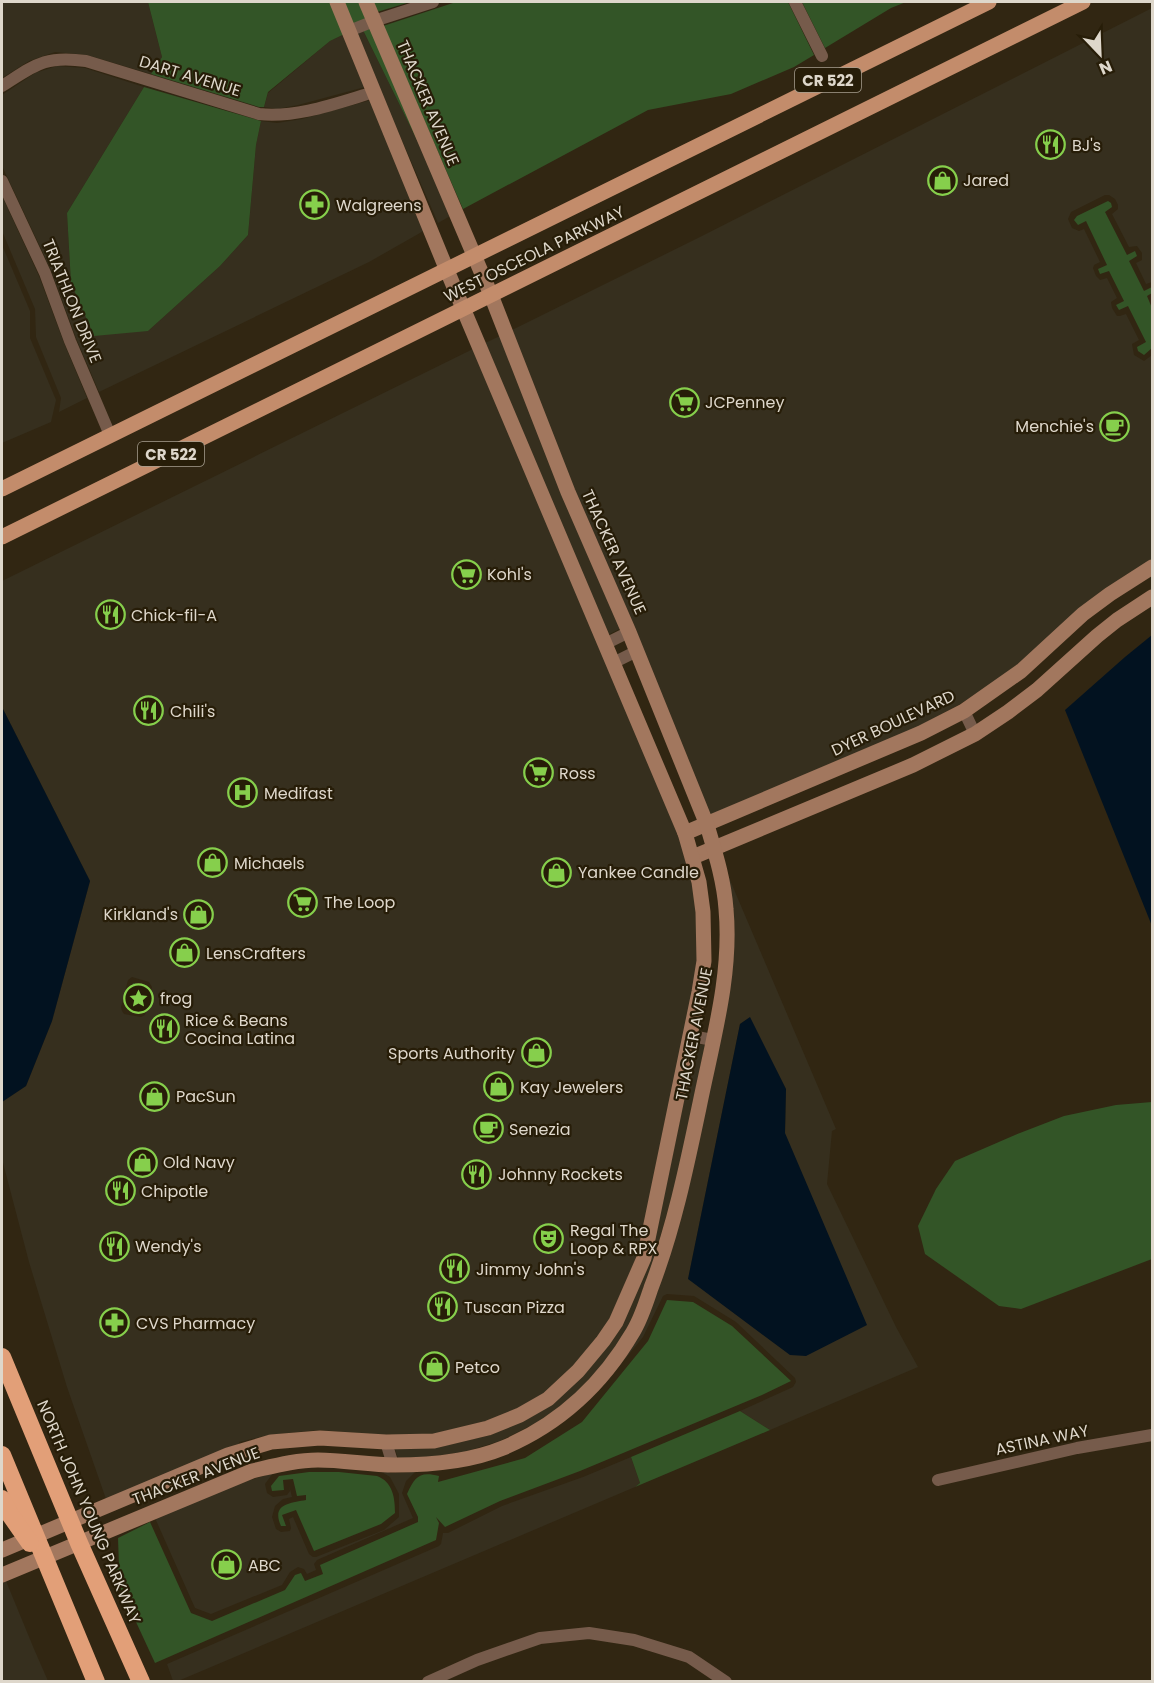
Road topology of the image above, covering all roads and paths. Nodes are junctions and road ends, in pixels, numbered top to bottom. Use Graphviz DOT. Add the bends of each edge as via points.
graph roads {
  1 [pos="337,2"];
  2 [pos="366,2"];
  3 [pos="433,2"];
  4 [pos="795,2"];
  5 [pos="989,2"];
  6 [pos="1083,2"];
  7 [pos="374,21"];
  8 [pos="350,32"];
  9 [pos="822,56"];
  10 [pos="2,86"];
  11 [pos="374,92"];
  12 [pos="2,181"];
  13 [pos="473,255"];
  14 [pos="446,268"];
  15 [pos="491,295"];
  16 [pos="464,309"];
  17 [pos="110,435"];
  18 [pos="2,489"];
  19 [pos="2,537"];
  20 [pos="1152,567"];
  21 [pos="1152,597"];
  22 [pos="630,632"];
  23 [pos="605,644"];
  24 [pos="637,651"];
  25 [pos="613,663"];
  26 [pos="964,711"];
  27 [pos="975,734"];
  28 [pos="707,825"];
  29 [pos="685,833"];
  30 [pos="714,849"];
  31 [pos="693,857"];
  32 [pos="691,1036"];
  33 [pos="713,1040"];
  34 [pos="2,1350"];
  35 [pos="2,1357"];
  36 [pos="17,1393"];
  37 [pos="1152,1435"];
  38 [pos="386,1442"];
  39 [pos="246,1449"];
  40 [pos="2,1455"];
  41 [pos="393,1465"];
  42 [pos="231,1479"];
  43 [pos="938,1480"];
  44 [pos="2,1498"];
  45 [pos="70,1521"];
  46 [pos="31,1538"];
  47 [pos="79,1542"];
  48 [pos="2,1550"];
  49 [pos="44,1558"];
  50 [pos="2,1575"];
  51 [pos="96,1682"];
  52 [pos="141,1682"];
  53 [pos="428,1682"];
  54 [pos="726,1682"];
  1 -- 8 [label="street"];
  2 -- 7 [label="street, THACKER AVENUE"];
  3 -- 7 [label="street"];
  4 -- 9 [label="street"];
  5 -- 13 [label="main road, WEST OSCEOLA PARKWAY / CR 522"];
  6 -- 15 [label="main road, WEST OSCEOLA PARKWAY / CR 522"];
  7 -- 8 [label="street"];
  7 -- 13 [label="street, THACKER AVENUE"];
  8 -- 11 [label="street"];
  10 -- 11 [label="street, DART AVENUE" via="41,63 69,59 277,116"];
  11 -- 14 [label="street, THACKER AVENUE"];
  12 -- 17 [label="street, TRIATHLON DRIVE" via="48,280"];
  13 -- 14 [label="main road, WEST OSCEOLA PARKWAY / CR 522"];
  13 -- 15 [label="street, THACKER AVENUE"];
  14 -- 16 [label="street, THACKER AVENUE"];
  14 -- 17 [label="main road, WEST OSCEOLA PARKWAY / CR 522"];
  15 -- 16 [label="main road, WEST OSCEOLA PARKWAY / CR 522"];
  15 -- 22 [label="street, THACKER AVENUE" via="568,492"];
  16 -- 19 [label="main road, WEST OSCEOLA PARKWAY / CR 522"];
  16 -- 23 [label="street, THACKER AVENUE"];
  17 -- 18 [label="main road, WEST OSCEOLA PARKWAY / CR 522"];
  20 -- 26 [label="street, DYER BOULEVARD" via="1083,614 1021,671"];
  21 -- 27 [label="street" via="1117,620 1037,690"];
  22 -- 23 [label="street"];
  22 -- 24 [label="street, THACKER AVENUE"];
  23 -- 25 [label="street, THACKER AVENUE"];
  24 -- 25 [label="street"];
  24 -- 28 [label="street, THACKER AVENUE"];
  25 -- 29 [label="street, THACKER AVENUE"];
  26 -- 27 [label="street"];
  26 -- 28 [label="street, DYER BOULEVARD"];
  27 -- 30 [label="street" via="913,765"];
  28 -- 29 [label="street, DYER BOULEVARD"];
  28 -- 30 [label="street, THACKER AVENUE"];
  29 -- 31 [label="street, THACKER AVENUE"];
  30 -- 31 [label="street"];
  30 -- 33 [label="street, THACKER AVENUE" via="726,920 726,971"];
  31 -- 32 [label="street, THACKER AVENUE" via="703,912 704,961"];
  32 -- 33 [label="street"];
  32 -- 38 [label="street, THACKER AVENUE" via="644,1258 603,1341 548,1399 520,1415 488,1428 434,1441"];
  33 -- 41 [label="street, THACKER AVENUE" via="674,1219 658,1269 635,1330 598,1383 563,1414 502,1448 465,1459"];
  34 -- 36 [label="highway"];
  35 -- 36 [label="highway, NORTH JOHN YOUNG PARKWAY"];
  36 -- 45 [label="highway, NORTH JOHN YOUNG PARKWAY"];
  37 -- 43 [label="street, ASTINA WAY"];
  38 -- 39 [label="street, THACKER AVENUE" via="320,1438 271,1442"];
  38 -- 41 [label="street"];
  39 -- 42 [label="street" via="246,1464"];
  39 -- 45 [label="street, THACKER AVENUE"];
  40 -- 46 [label="highway"];
  41 -- 42 [label="street, THACKER AVENUE" via="317,1460 252,1471"];
  42 -- 47 [label="street, THACKER AVENUE"];
  44 -- 46 [label="highway" via="9,1513"];
  45 -- 46 [label="street, THACKER AVENUE"];
  45 -- 47 [label="highway, NORTH JOHN YOUNG PARKWAY"];
  46 -- 48 [label="street, THACKER AVENUE"];
  46 -- 49 [label="highway"];
  47 -- 49 [label="street, THACKER AVENUE"];
  47 -- 52 [label="highway, NORTH JOHN YOUNG PARKWAY"];
  49 -- 50 [label="street, THACKER AVENUE"];
  49 -- 51 [label="highway"];
  53 -- 54 [label="street" via="540,1638 589,1634 634,1640 689,1657"];
}
